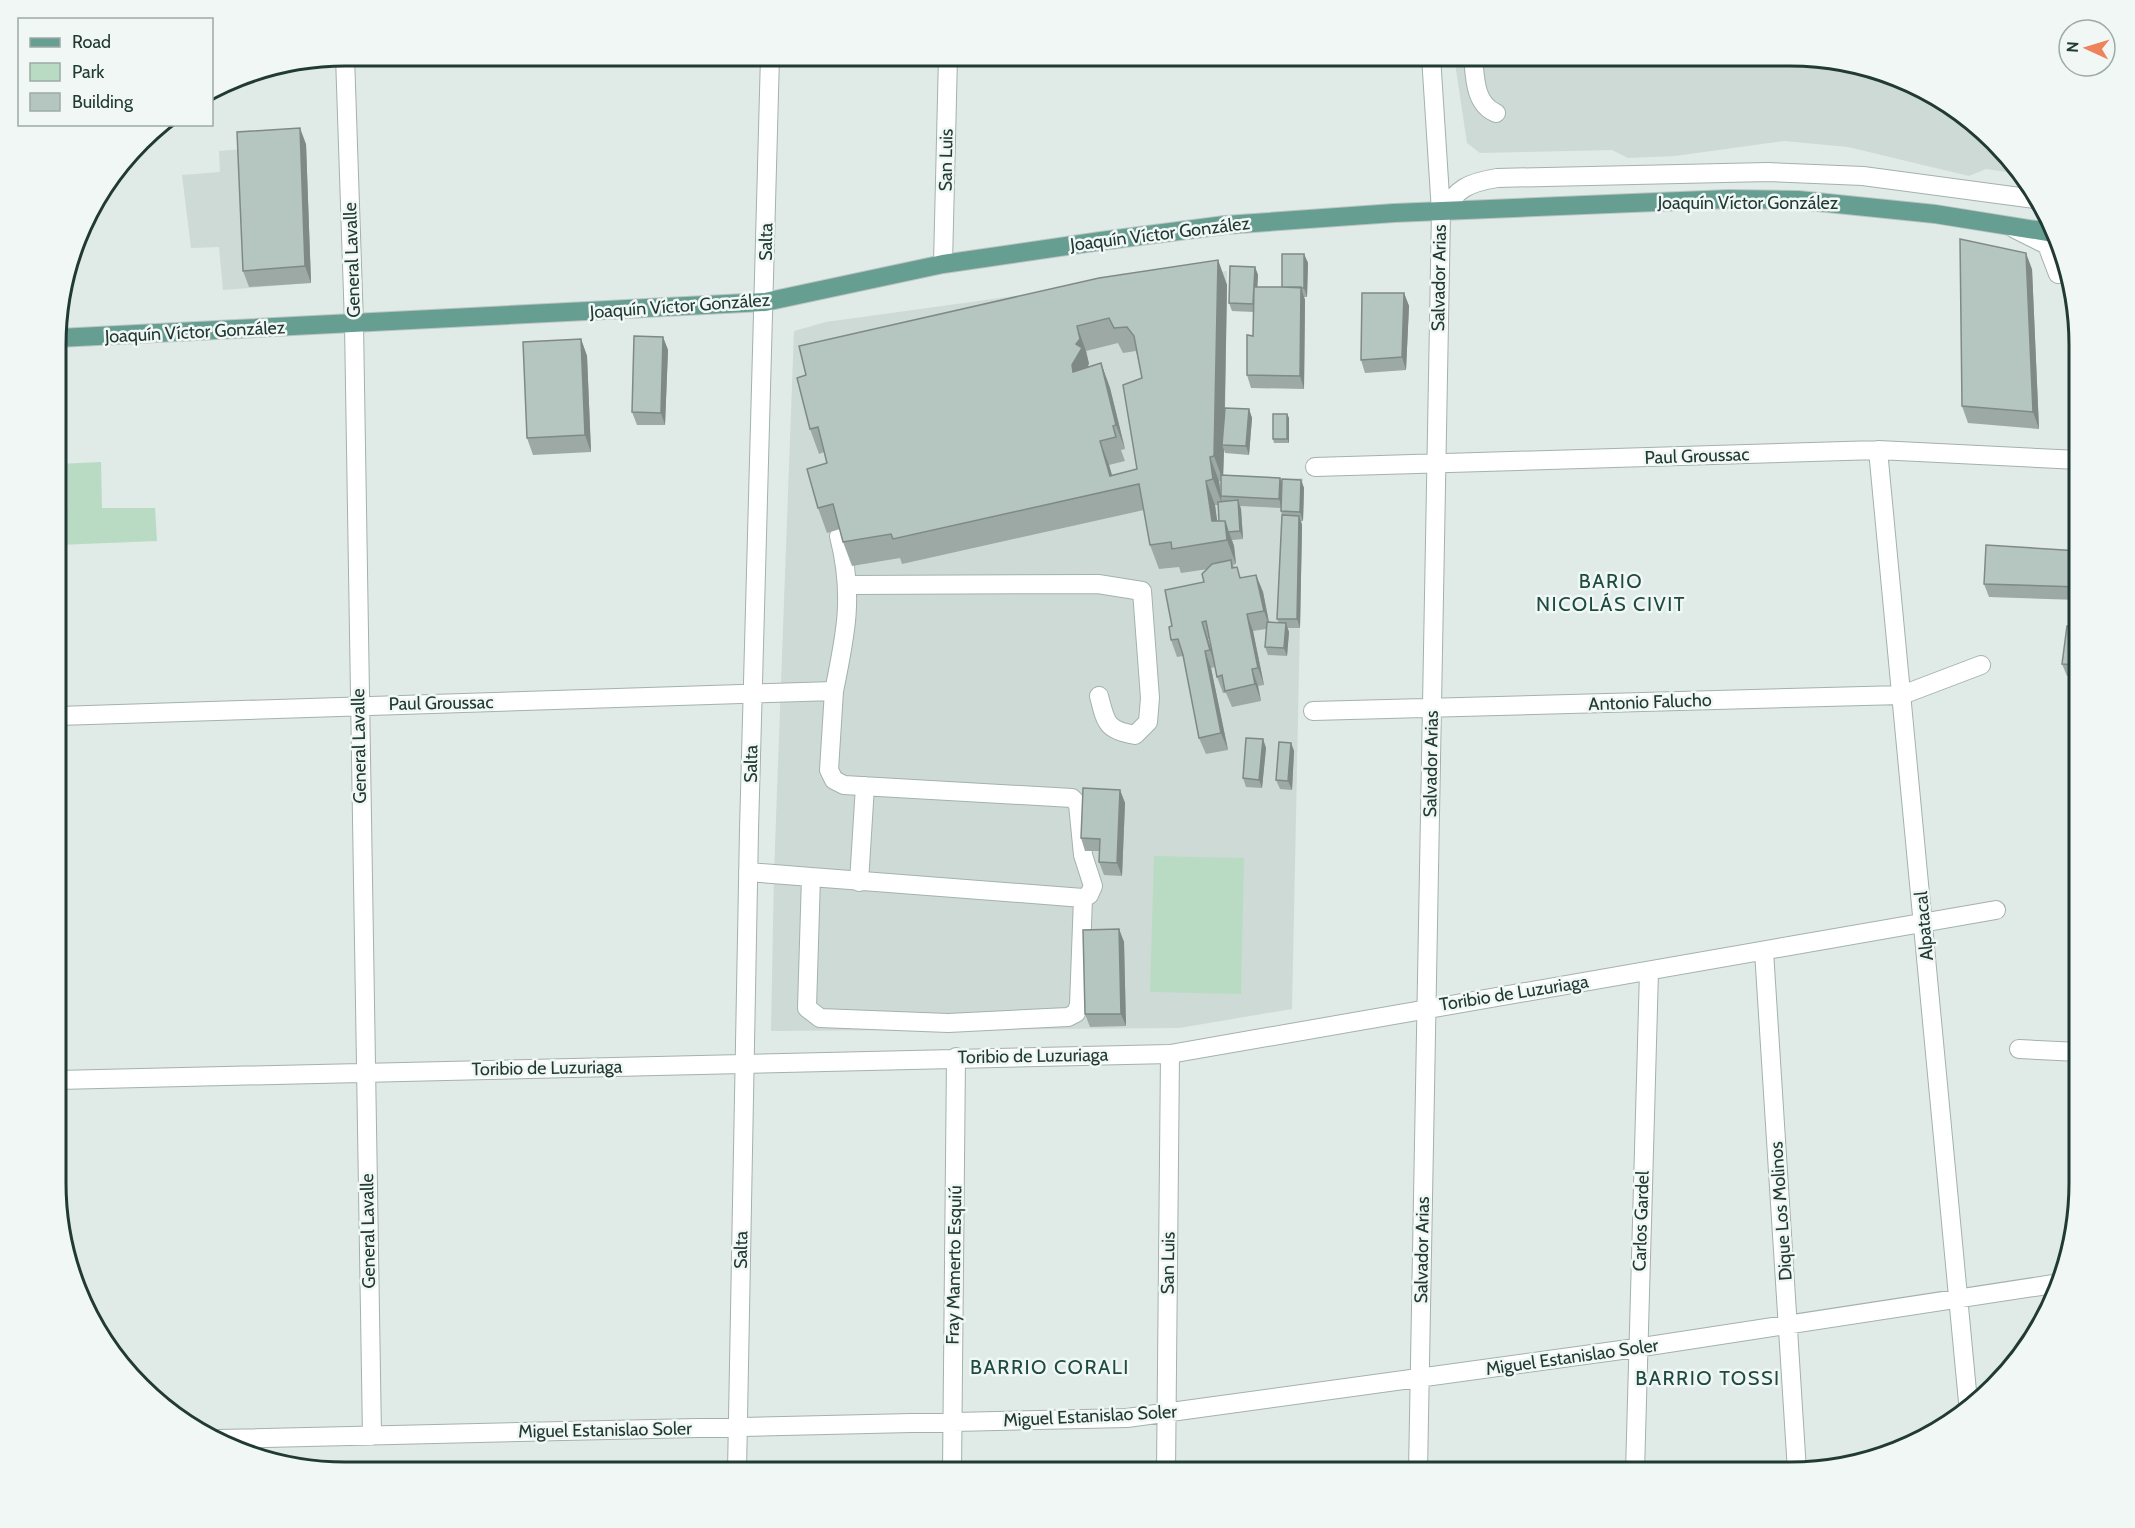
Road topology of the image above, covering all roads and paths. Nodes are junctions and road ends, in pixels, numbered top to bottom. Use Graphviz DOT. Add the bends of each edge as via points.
graph roads {
  1 [pos="345,66"];
  2 [pos="770,66"];
  3 [pos="948,66"];
  4 [pos="1432,66"];
  5 [pos="1475,66"];
  6 [pos="1496,113"];
  7 [pos="2028,199"];
  8 [pos="1441,212"];
  9 [pos="2002,224"];
  10 [pos="2045,231"];
  11 [pos="943,264"];
  12 [pos="2058,274"];
  13 [pos="765,302"];
  14 [pos="354,324"];
  15 [pos="66,338"];
  16 [pos="1878,450"];
  17 [pos="2069,460"];
  18 [pos="1436,464"];
  19 [pos="1315,467"];
  20 [pos="839,536"];
  21 [pos="849,585"];
  22 [pos="1981,665"];
  23 [pos="834,691"];
  24 [pos="752,695"];
  25 [pos="1902,695"];
  26 [pos="1099,696"];
  27 [pos="358,705"];
  28 [pos="1432,708"];
  29 [pos="1313,711"];
  30 [pos="66,716"];
  31 [pos="865,786"];
  32 [pos="748,872"];
  33 [pos="811,877"];
  34 [pos="859,882"];
  35 [pos="1083,898"];
  36 [pos="1996,910"];
  37 [pos="1924,922"];
  38 [pos="1764,951"];
  39 [pos="1649,970"];
  40 [pos="1426,1007"];
  41 [pos="2019,1049"];
  42 [pos="2069,1052"];
  43 [pos="1170,1054"];
  44 [pos="956,1057"];
  45 [pos="745,1064"];
  46 [pos="365,1073"];
  47 [pos="66,1080"];
  48 [pos="2050,1285"];
  49 [pos="1958,1300"];
  50 [pos="1788,1324"];
  51 [pos="1636,1348"];
  52 [pos="1421,1379"];
  53 [pos="1968,1398"];
  54 [pos="1167,1414"];
  55 [pos="953,1421"];
  56 [pos="738,1427"];
  57 [pos="372,1436"];
  58 [pos="233,1439"];
  59 [pos="737,1462"];
  60 [pos="952,1462"];
  61 [pos="1166,1462"];
  62 [pos="1418,1462"];
  63 [pos="1635,1462"];
  64 [pos="1796,1462"];
  1 -- 14 [label="street, General Lavalle"];
  2 -- 13 [label="street, Salta"];
  3 -- 11 [label="street, San Luis"];
  4 -- 8 [label="street, Salvador Arias"];
  5 -- 6 [label="street" via="1479,95 1489,110"];
  7 -- 8 [label="street, Joaquín Víctor González" via="1863,176 1768,172 1497,178 1467,185 1455,193"];
  8 -- 9 [label="main road, Joaquín Víctor González" via="1787,200 1883,207"];
  8 -- 11 [label="main road, Joaquín Víctor González" via="1225,225"];
  8 -- 18 [label="street, Salvador Arias"];
  9 -- 10 [label="main road, Joaquín Víctor González"];
  9 -- 12 [label="street" via="2047,245"];
  11 -- 13 [label="main road, Joaquín Víctor González"];
  13 -- 14 [label="main road, Joaquín Víctor González"];
  13 -- 24 [label="street, Salta"];
  14 -- 15 [label="main road, Joaquín Víctor González"];
  14 -- 27 [label="street, General Lavalle"];
  16 -- 17 [label="street, Paul Groussac"];
  16 -- 18 [label="street, Paul Groussac"];
  16 -- 25 [label="street, Alpatacal"];
  18 -- 19 [label="street, Paul Groussac"];
  18 -- 28 [label="street, Salvador Arias"];
  20 -- 21 [label="street"];
  21 -- 23 [label="street" via="846,635"];
  21 -- 26 [label="street" via="1098,584 1142,591 1150,698 1148,722 1135,735 1117,732 1106,723"];
  22 -- 25 [label="street, Antonio Falucho"];
  23 -- 24 [label="street, Paul Groussac"];
  23 -- 31 [label="street" via="829,770 834,780 844,785"];
  24 -- 27 [label="street, Paul Groussac"];
  24 -- 32 [label="street, Salta"];
  25 -- 28 [label="street, Antonio Falucho"];
  25 -- 37 [label="street, Alpatacal"];
  27 -- 30 [label="street, Paul Groussac"];
  27 -- 46 [label="street, General Lavalle"];
  28 -- 29 [label="street, Antonio Falucho"];
  28 -- 40 [label="street, Salvador Arias"];
  31 -- 34 [label="street"];
  31 -- 35 [label="street" via="1072,798 1081,812 1083,855 1093,886"];
  32 -- 33 [label="street"];
  32 -- 45 [label="street, Salta"];
  33 -- 34 [label="street"];
  33 -- 35 [label="street" via="807,1008 820,1018 948,1023 1068,1017 1076,1013 1079,1005"];
  34 -- 35 [label="street"];
  36 -- 37 [label="street, Toribio de Luzuriaga"];
  37 -- 38 [label="street, Toribio de Luzuriaga"];
  37 -- 49 [label="street, Alpatacal"];
  38 -- 39 [label="street, Toribio de Luzuriaga"];
  38 -- 50 [label="street, Dique Los Molinos"];
  39 -- 40 [label="street, Toribio de Luzuriaga"];
  39 -- 51 [label="street, Carlos Gardel"];
  40 -- 43 [label="street, Toribio de Luzuriaga"];
  40 -- 52 [label="street, Salvador Arias"];
  41 -- 42 [label="street"];
  43 -- 44 [label="street, Toribio de Luzuriaga"];
  43 -- 54 [label="street, San Luis"];
  44 -- 45 [label="street, Toribio de Luzuriaga"];
  44 -- 55 [label="street, Fray Mamerto Esquiú"];
  45 -- 46 [label="street, Toribio de Luzuriaga"];
  45 -- 56 [label="street, Salta"];
  46 -- 47 [label="street, Toribio de Luzuriaga"];
  46 -- 57 [label="street, General Lavalle"];
  48 -- 49 [label="street, Miguel Estanislao Soler"];
  49 -- 50 [label="street, Miguel Estanislao Soler"];
  49 -- 53 [label="street, Alpatacal"];
  50 -- 51 [label="street, Miguel Estanislao Soler"];
  50 -- 64 [label="street, Dique Los Molinos"];
  51 -- 52 [label="street, Miguel Estanislao Soler"];
  51 -- 63 [label="street, Carlos Gardel"];
  52 -- 54 [label="street, Miguel Estanislao Soler"];
  52 -- 62 [label="street, Salvador Arias"];
  54 -- 55 [label="street, Miguel Estanislao Soler"];
  54 -- 61 [label="street, San Luis"];
  55 -- 56 [label="street, Miguel Estanislao Soler"];
  55 -- 60 [label="street, Fray Mamerto Esquiú"];
  56 -- 57 [label="street, Miguel Estanislao Soler"];
  56 -- 59 [label="street, Salta"];
  57 -- 58 [label="street, Miguel Estanislao Soler"];
}
